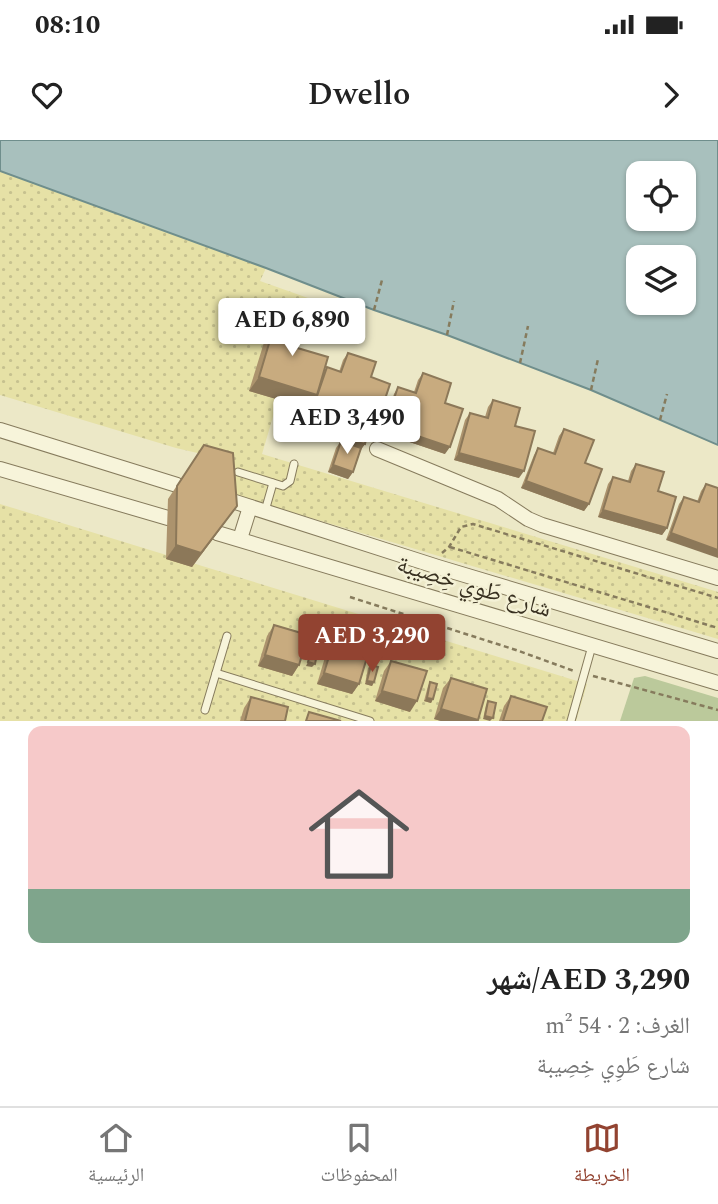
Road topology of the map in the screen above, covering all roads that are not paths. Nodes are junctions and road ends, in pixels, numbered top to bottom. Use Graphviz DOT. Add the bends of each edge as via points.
graph roads {
  1 [pos="0,430"];
  2 [pos="377,449"];
  3 [pos="294,464"];
  4 [pos="0,468"];
  5 [pos="238,472"];
  6 [pos="273,483"];
  7 [pos="177,485"];
  8 [pos="226,499"];
  9 [pos="250,507"];
  10 [pos="265,511"];
  11 [pos="168,517"];
  12 [pos="218,533"];
  13 [pos="240,539"];
  14 [pos="718,578"];
  15 [pos="227,636"];
  16 [pos="592,646"];
  17 [pos="718,651"];
  18 [pos="216,673"];
  19 [pos="718,683"];
  20 [pos="205,710"];
  21 [pos="370,721"];
  22 [pos="571,721"];
  1 -- 7 [label="street"];
  2 -- 14 [label="street" via="498,499 541,525"];
  3 -- 6 [label="lane" via="288,483"];
  4 -- 11 [label="street"];
  5 -- 6 [label="lane"];
  6 -- 10 [label="lane"];
  8 -- 9 [label="street, شارع طَوِي خِصِيبة"];
  9 -- 10 [label="street, شارع طَوِي خِصِيبة"];
  9 -- 13 [label="street"];
  10 -- 17 [label="street, شارع طَوِي خِصِيبة"];
  12 -- 13 [label="street, شارع طَوِي خِصِيبة"];
  13 -- 16 [label="street, شارع طَوِي خِصِيبة"];
  15 -- 18 [label="lane"];
  16 -- 19 [label="street, شارع طَوِي خِصِيبة"];
  16 -- 22 [label="lane"];
  18 -- 20 [label="lane"];
  18 -- 21 [label="lane"];
}
